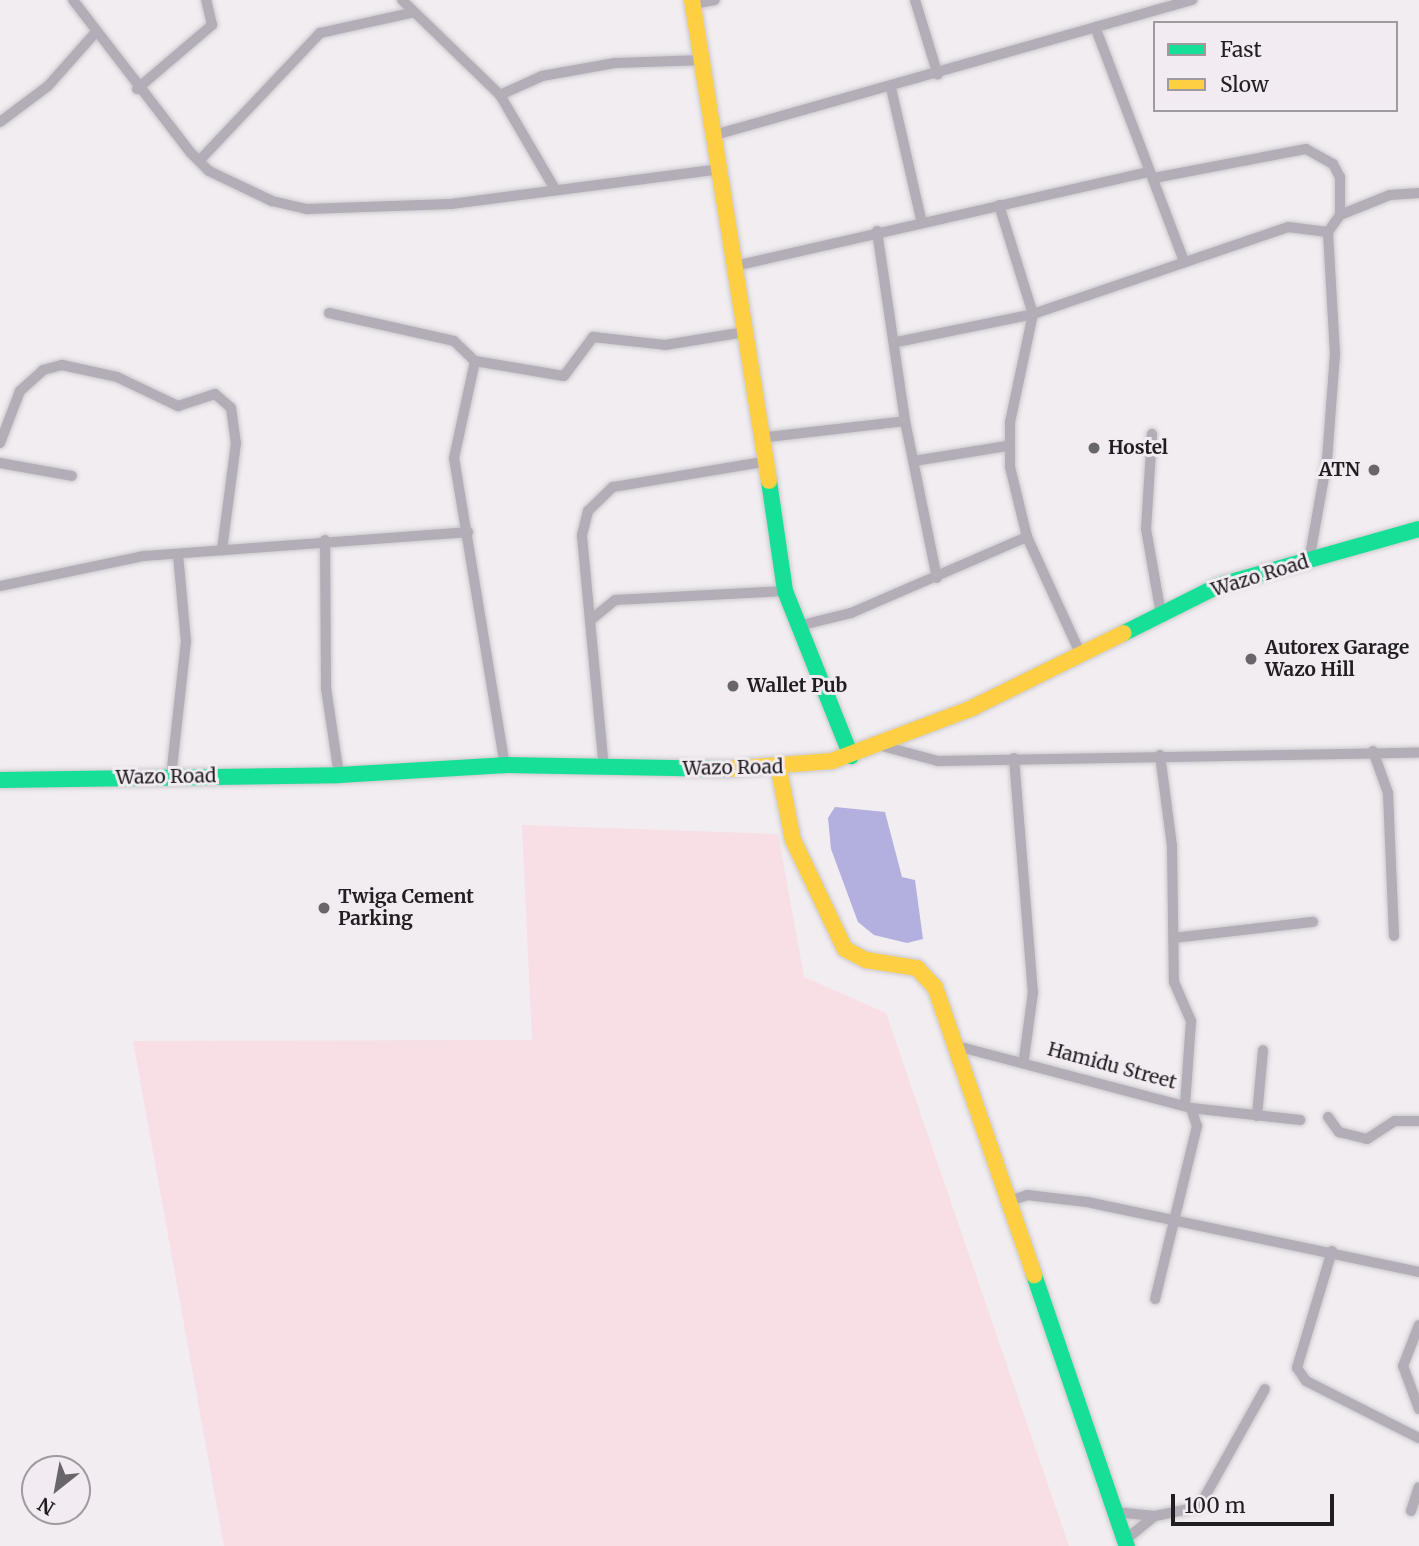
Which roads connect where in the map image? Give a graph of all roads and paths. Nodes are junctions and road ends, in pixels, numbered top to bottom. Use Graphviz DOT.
graph roads {
  1 [pos="73,0"];
  2 [pos="206,0"];
  3 [pos="715,0"];
  4 [pos="915,0"];
  5 [pos="1192,0"];
  6 [pos="405,1"];
  7 [pos="692,2"];
  8 [pos="411,13"];
  9 [pos="1097,32"];
  10 [pos="95,33"];
  11 [pos="704,60"];
  12 [pos="938,75"];
  13 [pos="891,88"];
  14 [pos="137,89"];
  15 [pos="500,95"];
  16 [pos="0,122"];
  17 [pos="718,134"];
  18 [pos="200,161"];
  19 [pos="722,169"];
  20 [pos="1151,175"];
  21 [pos="555,189"];
  22 [pos="1419,193"];
  23 [pos="999,205"];
  24 [pos="1340,215"];
  25 [pos="921,219"];
  26 [pos="877,231"];
  27 [pos="1328,232"];
  28 [pos="1184,261"];
  29 [pos="739,265"];
  30 [pos="329,313"];
  31 [pos="1033,314"];
  32 [pos="745,332"];
  33 [pos="897,342"];
  34 [pos="475,361"];
  35 [pos="905,421"];
  36 [pos="1152,434"];
  37 [pos="760,438"];
  38 [pos="0,443"];
  39 [pos="1007,446"];
  40 [pos="914,461"];
  41 [pos="762,462"];
  42 [pos="0,463"];
  43 [pos="72,476"];
  44 [pos="1419,529"];
  45 [pos="468,532"];
  46 [pos="1027,537"];
  47 [pos="325,540"];
  48 [pos="222,550"];
  49 [pos="178,554"];
  50 [pos="1308,561"];
  51 [pos="937,578"];
  52 [pos="0,586"];
  53 [pos="785,591"];
  54 [pos="1161,614"];
  55 [pos="593,618"];
  56 [pos="798,626"];
  57 [pos="1080,653"];
  58 [pos="882,746"];
  59 [pos="1373,751"];
  60 [pos="1419,753"];
  61 [pos="1160,755"];
  62 [pos="851,756"];
  63 [pos="1014,758"];
  64 [pos="505,765"];
  65 [pos="604,769"];
  66 [pos="779,770"];
  67 [pos="339,775"];
  68 [pos="171,777"];
  69 [pos="0,780"];
  70 [pos="1313,922"];
  71 [pos="1394,936"];
  72 [pos="1174,938"];
  73 [pos="953,1045"];
  74 [pos="1263,1050"];
  75 [pos="1024,1059"];
  76 [pos="1188,1107"];
  77 [pos="1257,1116"];
  78 [pos="1328,1117"];
  79 [pos="1300,1120"];
  80 [pos="1419,1121"];
  81 [pos="1006,1202"];
  82 [pos="1174,1218"];
  83 [pos="1332,1251"];
  84 [pos="1419,1272"];
  85 [pos="1155,1300"];
  86 [pos="1419,1325"];
  87 [pos="1265,1389"];
  88 [pos="1419,1409"];
  89 [pos="1419,1438"];
  90 [pos="1419,1487"];
  91 [pos="1410,1511"];
  92 [pos="1115,1512"];
  93 [pos="1155,1516"];
  94 [pos="1126,1543"];
  1 -- 10 [label="street"];
  2 -- 14 [label="street"];
  3 -- 7 [label="street"];
  4 -- 12 [label="street"];
  5 -- 9 [label="street"];
  6 -- 8 [label="street"];
  7 -- 11 [label="street"];
  8 -- 15 [label="street"];
  8 -- 18 [label="street"];
  9 -- 12 [label="street"];
  9 -- 20 [label="street"];
  10 -- 14 [label="street"];
  10 -- 16 [label="street"];
  11 -- 15 [label="street"];
  11 -- 17 [label="street"];
  12 -- 13 [label="street"];
  13 -- 17 [label="street"];
  13 -- 25 [label="street"];
  14 -- 18 [label="street"];
  15 -- 21 [label="street"];
  17 -- 19 [label="street"];
  18 -- 21 [label="street"];
  19 -- 21 [label="street"];
  19 -- 29 [label="street"];
  20 -- 23 [label="street"];
  20 -- 24 [label="street"];
  20 -- 28 [label="street"];
  22 -- 24 [label="street"];
  23 -- 25 [label="street"];
  23 -- 31 [label="street"];
  24 -- 27 [label="street"];
  25 -- 26 [label="street"];
  26 -- 29 [label="street"];
  26 -- 33 [label="street"];
  27 -- 28 [label="street"];
  27 -- 50 [label="street"];
  28 -- 31 [label="street"];
  29 -- 32 [label="street"];
  30 -- 34 [label="street"];
  31 -- 33 [label="street"];
  31 -- 39 [label="street"];
  32 -- 34 [label="street"];
  32 -- 37 [label="street"];
  33 -- 35 [label="street"];
  34 -- 45 [label="street"];
  35 -- 37 [label="street"];
  35 -- 40 [label="street"];
  36 -- 54 [label="street"];
  37 -- 41 [label="street"];
  38 -- 48 [label="street"];
  39 -- 40 [label="street"];
  39 -- 46 [label="street"];
  40 -- 51 [label="street"];
  41 -- 53 [label="street"];
  41 -- 55 [label="street"];
  42 -- 43 [label="street"];
  44 -- 50 [label="street, Wazo Road"];
  45 -- 47 [label="street"];
  45 -- 64 [label="street"];
  46 -- 51 [label="street"];
  46 -- 57 [label="street"];
  47 -- 48 [label="street"];
  47 -- 67 [label="street"];
  48 -- 49 [label="street"];
  49 -- 52 [label="street"];
  49 -- 68 [label="street"];
  50 -- 54 [label="street, Wazo Road"];
  51 -- 56 [label="street"];
  53 -- 55 [label="street"];
  53 -- 56 [label="street"];
  54 -- 57 [label="street, Wazo Road"];
  55 -- 65 [label="street"];
  56 -- 62 [label="street"];
  57 -- 58 [label="street, Wazo Road"];
  58 -- 62 [label="street, Wazo Road"];
  58 -- 63 [label="street"];
  59 -- 60 [label="street"];
  59 -- 61 [label="street"];
  59 -- 71 [label="street"];
  61 -- 63 [label="street"];
  61 -- 72 [label="street"];
  62 -- 66 [label="street, Wazo Road"];
  63 -- 75 [label="street"];
  64 -- 65 [label="street, Wazo Road"];
  64 -- 67 [label="street, Wazo Road"];
  65 -- 66 [label="street, Wazo Road"];
  66 -- 73 [label="street"];
  67 -- 68 [label="street, Wazo Road"];
  68 -- 69 [label="street, Wazo Road"];
  70 -- 72 [label="street"];
  72 -- 76 [label="street"];
  73 -- 75 [label="street, Hamidu Street"];
  73 -- 81 [label="street"];
  74 -- 77 [label="street"];
  75 -- 76 [label="street, Hamidu Street"];
  76 -- 77 [label="street"];
  76 -- 82 [label="street, Hamidu Street"];
  77 -- 79 [label="street"];
  78 -- 80 [label="street"];
  81 -- 82 [label="street"];
  81 -- 92 [label="street"];
  82 -- 83 [label="street"];
  82 -- 85 [label="street, Hamidu Street"];
  83 -- 84 [label="street"];
  83 -- 89 [label="street"];
  86 -- 88 [label="street"];
  87 -- 93 [label="street"];
  90 -- 91 [label="street"];
  92 -- 93 [label="street"];
  92 -- 94 [label="street"];
  93 -- 94 [label="street"];
}
